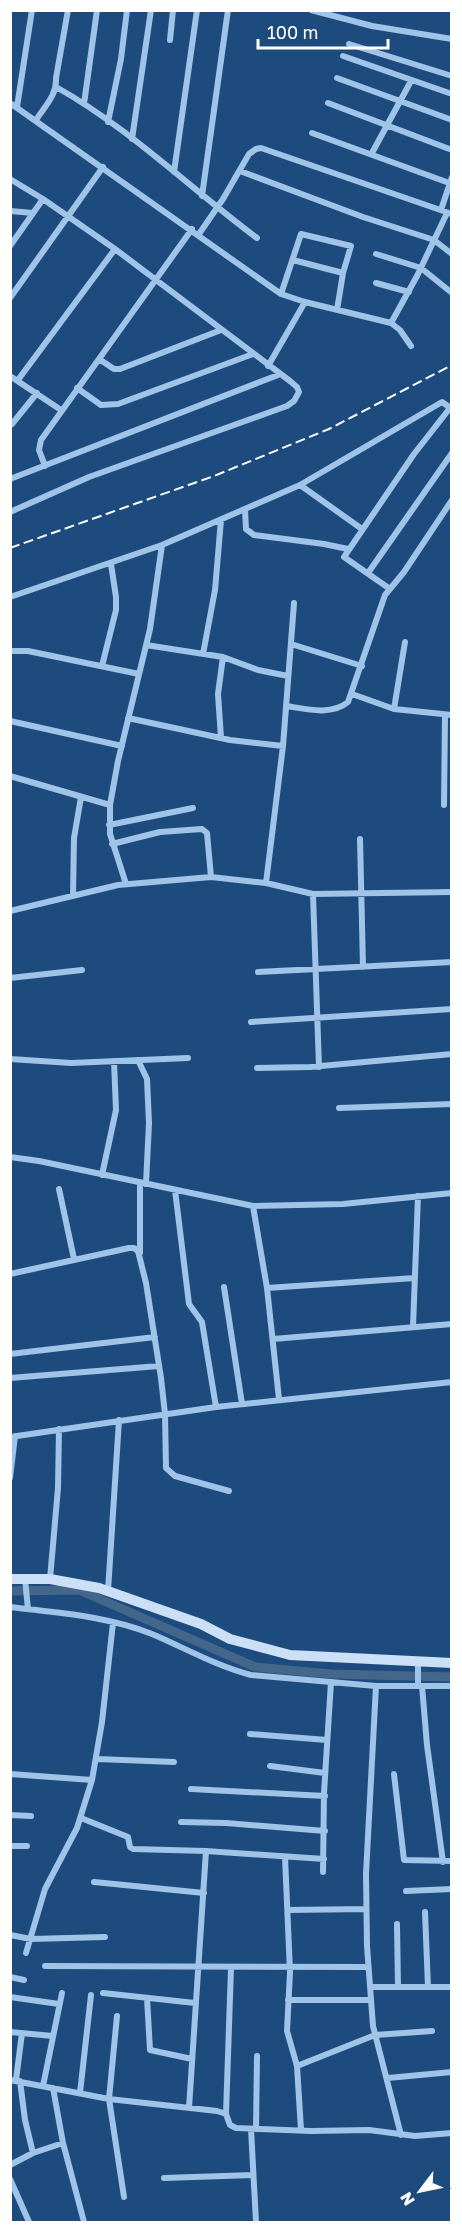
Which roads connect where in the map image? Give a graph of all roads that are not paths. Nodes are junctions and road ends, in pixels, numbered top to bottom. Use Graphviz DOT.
graph roads {
  1 [pos="32,10"];
  2 [pos="68,10"];
  3 [pos="96,10"];
  4 [pos="127,10"];
  5 [pos="151,10"];
  6 [pos="173,10"];
  7 [pos="197,10"];
  8 [pos="228,10"];
  9 [pos="312,11"];
  10 [pos="452,39"];
  11 [pos="170,40"];
  12 [pos="349,44"];
  13 [pos="343,56"];
  14 [pos="452,76"];
  15 [pos="337,78"];
  16 [pos="411,81"];
  17 [pos="56,87"];
  18 [pos="452,94"];
  19 [pos="400,101"];
  20 [pos="328,103"];
  21 [pos="84,104"];
  22 [pos="14,105"];
  23 [pos="36,120"];
  24 [pos="452,120"];
  25 [pos="108,122"];
  26 [pos="386,126"];
  27 [pos="312,133"];
  28 [pos="132,139"];
  29 [pos="452,150"];
  30 [pos="372,153"];
  31 [pos="103,167"];
  32 [pos="240,171"];
  33 [pos="174,172"];
  34 [pos="10,179"];
  35 [pos="451,182"];
  36 [pos="202,196"];
  37 [pos="43,199"];
  38 [pos="216,208"];
  39 [pos="10,211"];
  40 [pos="447,212"];
  41 [pos="33,213"];
  42 [pos="68,216"];
  43 [pos="192,229"];
  44 [pos="199,234"];
  45 [pos="257,238"];
  46 [pos="13,240"];
  47 [pos="434,240"];
  48 [pos="10,246"];
  49 [pos="115,249"];
  50 [pos="376,254"];
  51 [pos="452,254"];
  52 [pos="293,260"];
  53 [pos="421,268"];
  54 [pos="343,273"];
  55 [pos="156,280"];
  56 [pos="376,283"];
  57 [pos="409,292"];
  58 [pos="452,293"];
  59 [pos="281,294"];
  60 [pos="10,298"];
  61 [pos="305,302"];
  62 [pos="337,310"];
  63 [pos="391,323"];
  64 [pos="221,330"];
  65 [pos="411,346"];
  66 [pos="252,354"];
  67 [pos="99,359"];
  68 [pos="268,366"];
  69 [pos="278,375"];
  70 [pos="10,376"];
  71 [pos="18,380"];
  72 [pos="78,388"];
  73 [pos="37,393"];
  74 [pos="451,408"];
  75 [pos="62,410"];
  76 [pos="12,424"];
  77 [pos="452,453"];
  78 [pos="45,466"];
  79 [pos="10,479"];
  80 [pos="300,485"];
  81 [pos="452,500"];
  82 [pos="245,510"];
  83 [pos="10,512"];
  84 [pos="221,520"];
  85 [pos="362,529"];
  86 [pos="162,544"];
  87 [pos="348,549"];
  88 [pos="111,564"];
  89 [pos="368,573"];
  90 [pos="390,589"];
  91 [pos="10,597"];
  92 [pos="294,603"];
  93 [pos="405,642"];
  94 [pos="291,644"];
  95 [pos="146,645"];
  96 [pos="10,651"];
  97 [pos="203,654"];
  98 [pos="223,657"];
  99 [pos="102,666"];
  100 [pos="362,666"];
  101 [pos="139,674"];
  102 [pos="288,676"];
  103 [pos="352,694"];
  104 [pos="286,706"];
  105 [pos="393,709"];
  106 [pos="448,715"];
  107 [pos="128,718"];
  108 [pos="10,721"];
  109 [pos="220,738"];
  110 [pos="122,746"];
  111 [pos="283,746"];
  112 [pos="10,776"];
  113 [pos="81,797"];
  114 [pos="444,805"];
  115 [pos="110,806"];
  116 [pos="193,808"];
  117 [pos="110,825"];
  118 [pos="360,838"];
  119 [pos="112,844"];
  120 [pos="211,877"];
  121 [pos="266,883"];
  122 [pos="126,884"];
  123 [pos="452,892"];
  124 [pos="361,893"];
  125 [pos="313,894"];
  126 [pos="73,896"];
  127 [pos="10,911"];
  128 [pos="452,962"];
  129 [pos="363,967"];
  130 [pos="317,969"];
  131 [pos="82,970"];
  132 [pos="258,972"];
  133 [pos="10,978"];
  134 [pos="452,1009"];
  135 [pos="318,1018"];
  136 [pos="251,1022"];
  137 [pos="452,1054"];
  138 [pos="188,1058"];
  139 [pos="10,1059"];
  140 [pos="138,1060"];
  141 [pos="114,1061"];
  142 [pos="319,1066"];
  143 [pos="257,1068"];
  144 [pos="452,1104"];
  145 [pos="339,1108"];
  146 [pos="10,1157"];
  147 [pos="102,1175"];
  148 [pos="143,1184"];
  149 [pos="59,1190"];
  150 [pos="175,1190"];
  151 [pos="452,1193"];
  152 [pos="418,1196"];
  153 [pos="253,1206"];
  154 [pos="140,1254"];
  155 [pos="75,1259"];
  156 [pos="10,1274"];
  157 [pos="415,1278"];
  158 [pos="224,1287"];
  159 [pos="267,1288"];
  160 [pos="452,1324"];
  161 [pos="413,1328"];
  162 [pos="155,1337"];
  163 [pos="273,1339"];
  164 [pos="10,1354"];
  165 [pos="159,1366"];
  166 [pos="10,1378"];
  167 [pos="452,1382"];
  168 [pos="279,1399"];
  169 [pos="242,1404"];
  170 [pos="216,1407"];
  171 [pos="165,1414"];
  172 [pos="119,1420"];
  173 [pos="59,1429"];
  174 [pos="13,1436"];
  175 [pos="10,1478"];
  176 [pos="229,1491"];
  177 [pos="10,1579"];
  178 [pos="50,1579"];
  179 [pos="26,1584"];
  180 [pos="108,1591"];
  181 [pos="10,1607"];
  182 [pos="28,1609"];
  183 [pos="113,1623"];
  184 [pos="418,1662"];
  185 [pos="452,1663"];
  186 [pos="419,1681"];
  187 [pos="331,1682"];
  188 [pos="376,1686"];
  189 [pos="452,1686"];
  190 [pos="250,1734"];
  191 [pos="327,1740"];
  192 [pos="97,1759"];
  193 [pos="174,1762"];
  194 [pos="270,1766"];
  195 [pos="326,1773"];
  196 [pos="10,1774"];
  197 [pos="394,1774"];
  198 [pos="92,1780"];
  199 [pos="191,1789"];
  200 [pos="324,1796"];
  201 [pos="10,1815"];
  202 [pos="31,1815"];
  203 [pos="81,1818"];
  204 [pos="181,1822"];
  205 [pos="325,1831"];
  206 [pos="10,1846"];
  207 [pos="27,1846"];
  208 [pos="206,1851"];
  209 [pos="285,1857"];
  210 [pos="324,1859"];
  211 [pos="443,1862"];
  212 [pos="452,1862"];
  213 [pos="323,1872"];
  214 [pos="94,1882"];
  215 [pos="452,1889"];
  216 [pos="406,1891"];
  217 [pos="204,1893"];
  218 [pos="365,1909"];
  219 [pos="288,1910"];
  220 [pos="425,1912"];
  221 [pos="397,1924"];
  222 [pos="10,1935"];
  223 [pos="105,1937"];
  224 [pos="31,1939"];
  225 [pos="26,1953"];
  226 [pos="45,1966"];
  227 [pos="290,1967"];
  228 [pos="368,1967"];
  229 [pos="198,1968"];
  230 [pos="231,1968"];
  231 [pos="10,1977"];
  232 [pos="24,1980"];
  233 [pos="370,1987"];
  234 [pos="398,1987"];
  235 [pos="428,1987"];
  236 [pos="452,1987"];
  237 [pos="62,1993"];
  238 [pos="103,1994"];
  239 [pos="91,1995"];
  240 [pos="10,1997"];
  241 [pos="147,1998"];
  242 [pos="288,2000"];
  243 [pos="371,2000"];
  244 [pos="195,2003"];
  245 [pos="59,2004"];
  246 [pos="117,2016"];
  247 [pos="432,2031"];
  248 [pos="10,2032"];
  249 [pos="22,2033"];
  250 [pos="375,2035"];
  251 [pos="53,2036"];
  252 [pos="257,2056"];
  253 [pos="192,2059"];
  254 [pos="297,2066"];
  255 [pos="452,2072"];
  256 [pos="388,2078"];
  257 [pos="16,2080"];
  258 [pos="43,2086"];
  259 [pos="53,2088"];
  260 [pos="80,2093"];
  261 [pos="109,2099"];
  262 [pos="189,2108"];
  263 [pos="226,2114"];
  264 [pos="253,2129"];
  265 [pos="301,2130"];
  266 [pos="452,2133"];
  267 [pos="401,2135"];
  268 [pos="63,2143"];
  269 [pos="33,2153"];
  270 [pos="10,2165"];
  271 [pos="253,2175"];
  272 [pos="164,2178"];
  273 [pos="10,2179"];
  274 [pos="124,2197"];
  275 [pos="29,2223"];
  276 [pos="84,2223"];
  277 [pos="256,2223"];
  1 -- 22 [label="street"];
  2 -- 17 [label="street"];
  3 -- 21 [label="street"];
  4 -- 25 [label="street"];
  5 -- 28 [label="street"];
  6 -- 11 [label="street"];
  7 -- 33 [label="street"];
  8 -- 36 [label="street"];
  9 -- 10 [label="street"];
  12 -- 14 [label="street"];
  13 -- 16 [label="street"];
  15 -- 19 [label="street"];
  16 -- 18 [label="street"];
  16 -- 19 [label="street"];
  17 -- 21 [label="street"];
  17 -- 23 [label="street"];
  19 -- 24 [label="street"];
  19 -- 26 [label="street"];
  20 -- 26 [label="street"];
  21 -- 25 [label="street"];
  22 -- 23 [label="street"];
  23 -- 31 [label="street"];
  25 -- 28 [label="street"];
  26 -- 29 [label="street"];
  26 -- 30 [label="street"];
  27 -- 30 [label="street"];
  28 -- 33 [label="street"];
  30 -- 35 [label="street"];
  31 -- 42 [label="street"];
  31 -- 43 [label="street"];
  32 -- 38 [label="street"];
  32 -- 40 [label="street"];
  32 -- 47 [label="street"];
  33 -- 36 [label="street"];
  34 -- 37 [label="street"];
  35 -- 40 [label="street"];
  36 -- 38 [label="street"];
  37 -- 41 [label="street"];
  37 -- 42 [label="street"];
  38 -- 44 [label="street"];
  38 -- 45 [label="street"];
  39 -- 41 [label="street"];
  40 -- 47 [label="street"];
  41 -- 46 [label="street"];
  42 -- 49 [label="street"];
  42 -- 60 [label="street"];
  43 -- 44 [label="street"];
  43 -- 55 [label="street"];
  44 -- 59 [label="street"];
  46 -- 48 [label="street"];
  47 -- 51 [label="street"];
  47 -- 53 [label="street"];
  49 -- 55 [label="street"];
  49 -- 71 [label="street"];
  50 -- 53 [label="street"];
  52 -- 54 [label="street"];
  52 -- 54 [label="street"];
  52 -- 59 [label="street"];
  53 -- 57 [label="street"];
  53 -- 58 [label="street"];
  54 -- 62 [label="street"];
  55 -- 64 [label="street"];
  55 -- 67 [label="street"];
  56 -- 57 [label="street"];
  57 -- 63 [label="street"];
  59 -- 61 [label="street"];
  61 -- 62 [label="street"];
  61 -- 68 [label="street"];
  62 -- 63 [label="street"];
  63 -- 65 [label="street"];
  64 -- 66 [label="street"];
  64 -- 67 [label="street"];
  66 -- 68 [label="street"];
  66 -- 72 [label="street"];
  67 -- 72 [label="street"];
  68 -- 69 [label="street"];
  69 -- 78 [label="street"];
  69 -- 83 [label="street"];
  70 -- 71 [label="street"];
  71 -- 73 [label="street"];
  72 -- 75 [label="street"];
  73 -- 75 [label="street"];
  73 -- 76 [label="street"];
  74 -- 80 [label="street"];
  74 -- 85 [label="street"];
  75 -- 78 [label="street"];
  77 -- 89 [label="street"];
  78 -- 79 [label="street"];
  80 -- 82 [label="street"];
  80 -- 85 [label="street"];
  81 -- 90 [label="street"];
  82 -- 84 [label="street"];
  82 -- 87 [label="street"];
  84 -- 86 [label="street"];
  84 -- 97 [label="street"];
  85 -- 87 [label="street"];
  86 -- 88 [label="street"];
  86 -- 95 [label="street"];
  87 -- 89 [label="street"];
  88 -- 91 [label="street"];
  88 -- 99 [label="street"];
  89 -- 90 [label="street"];
  90 -- 100 [label="street"];
  92 -- 94 [label="street"];
  93 -- 105 [label="street"];
  94 -- 100 [label="street"];
  94 -- 102 [label="street"];
  95 -- 97 [label="street"];
  95 -- 101 [label="street"];
  96 -- 99 [label="street"];
  97 -- 98 [label="street"];
  98 -- 102 [label="street"];
  98 -- 109 [label="street"];
  99 -- 101 [label="street"];
  100 -- 103 [label="street"];
  101 -- 107 [label="street"];
  102 -- 104 [label="street"];
  103 -- 104 [label="street"];
  103 -- 105 [label="street"];
  104 -- 111 [label="street"];
  105 -- 106 [label="street"];
  106 -- 114 [label="street"];
  107 -- 109 [label="street"];
  107 -- 110 [label="street"];
  108 -- 110 [label="street"];
  109 -- 111 [label="street"];
  110 -- 115 [label="street"];
  111 -- 121 [label="street"];
  112 -- 113 [label="street"];
  113 -- 115 [label="street"];
  113 -- 126 [label="street"];
  115 -- 117 [label="street"];
  116 -- 117 [label="street"];
  117 -- 119 [label="street"];
  118 -- 124 [label="street"];
  119 -- 120 [label="street"];
  119 -- 122 [label="street"];
  120 -- 121 [label="street"];
  120 -- 122 [label="street"];
  121 -- 125 [label="street"];
  122 -- 126 [label="street"];
  123 -- 124 [label="street"];
  124 -- 125 [label="street"];
  124 -- 129 [label="street"];
  125 -- 130 [label="street"];
  126 -- 127 [label="street"];
  128 -- 129 [label="street"];
  129 -- 130 [label="street"];
  130 -- 132 [label="street"];
  130 -- 135 [label="street"];
  131 -- 133 [label="street"];
  134 -- 135 [label="street"];
  135 -- 136 [label="street"];
  135 -- 142 [label="street"];
  137 -- 142 [label="street"];
  138 -- 140 [label="street"];
  139 -- 141 [label="street"];
  140 -- 141 [label="street"];
  140 -- 148 [label="street"];
  141 -- 147 [label="street"];
  142 -- 143 [label="street"];
  144 -- 145 [label="street"];
  146 -- 147 [label="street"];
  147 -- 148 [label="street"];
  148 -- 150 [label="street"];
  148 -- 154 [label="street"];
  149 -- 155 [label="street"];
  150 -- 153 [label="street"];
  150 -- 170 [label="street"];
  151 -- 152 [label="street"];
  152 -- 153 [label="street"];
  152 -- 157 [label="street"];
  153 -- 159 [label="street"];
  154 -- 155 [label="street"];
  154 -- 162 [label="street"];
  155 -- 156 [label="street"];
  157 -- 159 [label="street"];
  157 -- 161 [label="street"];
  158 -- 169 [label="street"];
  159 -- 163 [label="street"];
  160 -- 161 [label="street"];
  161 -- 163 [label="street"];
  162 -- 164 [label="street"];
  162 -- 165 [label="street"];
  163 -- 168 [label="street"];
  165 -- 166 [label="street"];
  165 -- 171 [label="street"];
  167 -- 168 [label="street"];
  168 -- 169 [label="street"];
  169 -- 170 [label="street"];
  170 -- 171 [label="street"];
  171 -- 172 [label="street"];
  171 -- 176 [label="street"];
  172 -- 173 [label="street"];
  172 -- 180 [label="street"];
  173 -- 174 [label="street"];
  173 -- 178 [label="street"];
  174 -- 175 [label="street"];
  177 -- 179 [label="street"];
  178 -- 179 [label="street"];
  178 -- 180 [label="street"];
  179 -- 182 [label="street"];
  180 -- 184 [label="street"];
  181 -- 182 [label="street"];
  182 -- 183 [label="street"];
  183 -- 187 [label="street"];
  183 -- 192 [label="street"];
  184 -- 185 [label="street"];
  184 -- 186 [label="street"];
  186 -- 188 [label="street"];
  186 -- 189 [label="street"];
  186 -- 211 [label="street"];
  187 -- 188 [label="street"];
  187 -- 191 [label="street"];
  188 -- 218 [label="street"];
  190 -- 191 [label="street"];
  191 -- 195 [label="street"];
  192 -- 193 [label="street"];
  192 -- 198 [label="street"];
  194 -- 195 [label="street"];
  195 -- 200 [label="street"];
  196 -- 198 [label="street"];
  197 -- 211 [label="street"];
  198 -- 203 [label="street"];
  199 -- 200 [label="street"];
  200 -- 205 [label="street"];
  201 -- 202 [label="street"];
  203 -- 208 [label="street"];
  203 -- 224 [label="street"];
  204 -- 205 [label="street"];
  205 -- 210 [label="street"];
  206 -- 207 [label="street"];
  208 -- 209 [label="street"];
  208 -- 217 [label="street"];
  209 -- 210 [label="street"];
  209 -- 219 [label="street"];
  210 -- 213 [label="street"];
  211 -- 212 [label="street"];
  214 -- 217 [label="street"];
  215 -- 216 [label="street"];
  217 -- 229 [label="street"];
  218 -- 219 [label="street"];
  218 -- 228 [label="street"];
  219 -- 227 [label="street"];
  220 -- 235 [label="street"];
  221 -- 234 [label="street"];
  222 -- 224 [label="street"];
  223 -- 224 [label="street"];
  224 -- 225 [label="street"];
  226 -- 229 [label="street"];
  227 -- 228 [label="street"];
  227 -- 230 [label="street"];
  227 -- 242 [label="street"];
  228 -- 233 [label="street"];
  229 -- 230 [label="street"];
  229 -- 244 [label="street"];
  230 -- 263 [label="street"];
  231 -- 232 [label="street"];
  233 -- 234 [label="street"];
  233 -- 243 [label="street"];
  234 -- 235 [label="street"];
  235 -- 236 [label="street"];
  237 -- 245 [label="street"];
  238 -- 241 [label="street"];
  239 -- 260 [label="street"];
  240 -- 245 [label="street"];
  241 -- 244 [label="street"];
  241 -- 253 [label="street"];
  242 -- 243 [label="street"];
  242 -- 254 [label="street"];
  243 -- 250 [label="street"];
  244 -- 253 [label="street"];
  245 -- 251 [label="street"];
  246 -- 261 [label="street"];
  247 -- 250 [label="street"];
  248 -- 249 [label="street"];
  249 -- 251 [label="street"];
  249 -- 257 [label="street"];
  250 -- 254 [label="street"];
  250 -- 256 [label="street"];
  251 -- 258 [label="street"];
  252 -- 264 [label="street"];
  253 -- 262 [label="street"];
  254 -- 265 [label="street"];
  255 -- 256 [label="street"];
  256 -- 267 [label="street"];
  257 -- 258 [label="street"];
  257 -- 269 [label="street"];
  258 -- 259 [label="street"];
  259 -- 260 [label="street"];
  259 -- 268 [label="street"];
  260 -- 261 [label="street"];
  261 -- 262 [label="street"];
  261 -- 274 [label="street"];
  262 -- 263 [label="street"];
  263 -- 264 [label="street"];
  264 -- 265 [label="street"];
  264 -- 271 [label="street"];
  265 -- 267 [label="street"];
  266 -- 267 [label="street"];
  268 -- 269 [label="street"];
  268 -- 276 [label="street"];
  269 -- 270 [label="street"];
  271 -- 272 [label="street"];
  271 -- 277 [label="street"];
  273 -- 275 [label="street"];
}
